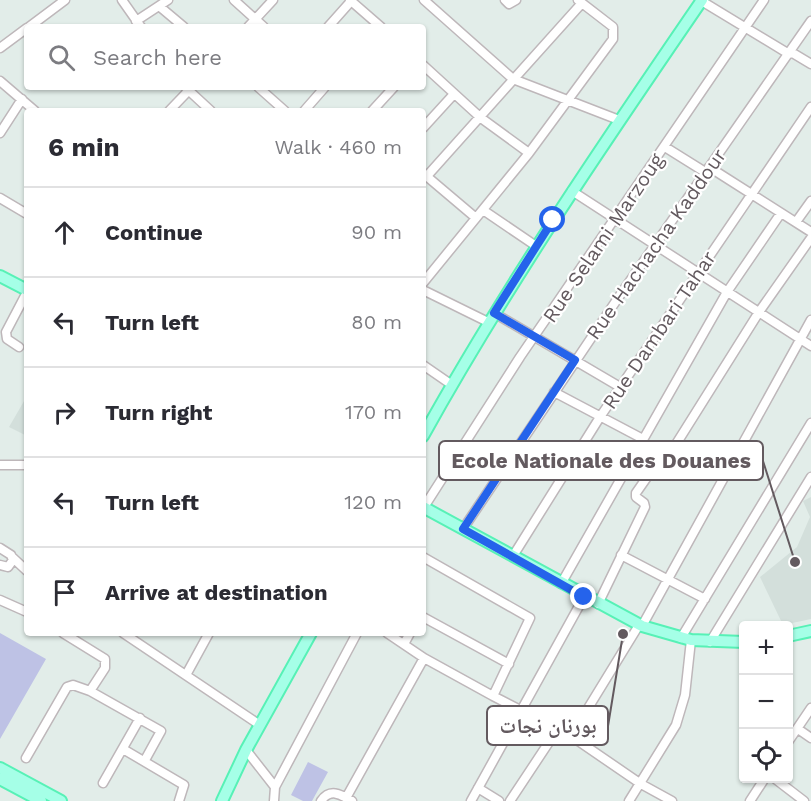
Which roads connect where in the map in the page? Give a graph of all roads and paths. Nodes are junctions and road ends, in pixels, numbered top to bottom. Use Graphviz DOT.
graph roads {
  1 [pos="65,0"];
  2 [pos="122,0"];
  3 [pos="168,0"];
  4 [pos="234,0"];
  5 [pos="273,0"];
  6 [pos="351,0"];
  7 [pos="424,0"];
  8 [pos="505,0"];
  9 [pos="516,0"];
  10 [pos="701,0"];
  11 [pos="764,0"];
  12 [pos="580,2"];
  13 [pos="159,6"];
  14 [pos="255,19"];
  15 [pos="811,21"];
  16 [pos="33,24"];
  17 [pos="139,24"];
  18 [pos="180,24"];
  19 [pos="251,24"];
  20 [pos="261,24"];
  21 [pos="331,24"];
  22 [pos="378,24"];
  23 [pos="745,28"];
  24 [pos="24,31"];
  25 [pos="0,48"];
  26 [pos="790,53"];
  27 [pos="811,64"];
  28 [pos="426,68"];
  29 [pos="513,79"];
  30 [pos="0,81"];
  31 [pos="187,90"];
  32 [pos="189,90"];
  33 [pos="261,90"];
  34 [pos="322,90"];
  35 [pos="391,90"];
  36 [pos="454,94"];
  37 [pos="22,99"];
  38 [pos="567,100"];
  39 [pos="811,107"];
  40 [pos="32,108"];
  41 [pos="172,108"];
  42 [pos="208,108"];
  43 [pos="282,108"];
  44 [pos="307,108"];
  45 [pos="375,108"];
  46 [pos="481,118"];
  47 [pos="619,120"];
  48 [pos="426,125"];
  49 [pos="0,133"];
  50 [pos="665,147"];
  51 [pos="529,153"];
  52 [pos="707,169"];
  53 [pos="426,173"];
  54 [pos="426,175"];
  55 [pos="572,191"];
  56 [pos="751,194"];
  57 [pos="0,198"];
  58 [pos="811,201"];
  59 [pos="483,210"];
  60 [pos="24,211"];
  61 [pos="781,213"];
  62 [pos="476,218"];
  63 [pos="617,219"];
  64 [pos="796,222"];
  65 [pos="811,232"];
  66 [pos="811,238"];
  67 [pos="657,244"];
  68 [pos="536,246"];
  69 [pos="698,272"];
  70 [pos="0,276"];
  71 [pos="426,279"];
  72 [pos="24,289"];
  73 [pos="426,291"];
  74 [pos="727,292"];
  75 [pos="24,297"];
  76 [pos="759,312"];
  77 [pos="491,317"];
  78 [pos="811,320"];
  79 [pos="535,337"];
  80 [pos="799,339"];
  81 [pos="811,346"];
  82 [pos="20,347"];
  83 [pos="575,360"];
  84 [pos="426,367"];
  85 [pos="452,385"];
  86 [pos="620,387"];
  87 [pos="554,392"];
  88 [pos="600,417"];
  89 [pos="811,423"];
  90 [pos="426,431"];
  91 [pos="643,439"];
  92 [pos="0,465"];
  93 [pos="24,465"];
  94 [pos="811,477"];
  95 [pos="426,504"];
  96 [pos="426,508"];
  97 [pos="463,529"];
  98 [pos="5,553"];
  99 [pos="621,555"];
  100 [pos="513,556"];
  101 [pos="426,558"];
  102 [pos="3,566"];
  103 [pos="24,569"];
  104 [pos="24,570"];
  105 [pos="667,580"];
  106 [pos="561,584"];
  107 [pos="584,597"];
  108 [pos="705,599"];
  109 [pos="0,600"];
  110 [pos="598,604"];
  111 [pos="24,611"];
  112 [pos="426,619"];
  113 [pos="641,625"];
  114 [pos="811,631"];
  115 [pos="793,635"];
  116 [pos="68,636"];
  117 [pos="128,636"];
  118 [pos="207,636"];
  119 [pos="309,636"];
  120 [pos="355,636"];
  121 [pos="392,636"];
  122 [pos="408,636"];
  123 [pos="686,639"];
  124 [pos="710,642"];
  125 [pos="739,642"];
  126 [pos="404,644"];
  127 [pos="424,658"];
  128 [pos="509,664"];
  129 [pos="186,675"];
  130 [pos="90,691"];
  131 [pos="493,696"];
  132 [pos="811,708"];
  133 [pos="521,712"];
  134 [pos="140,718"];
  135 [pos="260,725"];
  136 [pos="798,729"];
  137 [pos="557,730"];
  138 [pos="571,736"];
  139 [pos="793,736"];
  140 [pos="811,738"];
  141 [pos="123,749"];
  142 [pos="246,750"];
  143 [pos="26,758"];
  144 [pos="145,760"];
  145 [pos="0,768"];
  146 [pos="0,779"];
  147 [pos="103,783"];
  148 [pos="762,783"];
  149 [pos="781,783"];
  150 [pos="641,784"];
  151 [pos="275,787"];
  152 [pos="478,788"];
  153 [pos="45,799"];
  154 [pos="349,800"];
  155 [pos="61,801"];
  156 [pos="180,801"];
  157 [pos="222,801"];
  158 [pos="274,801"];
  159 [pos="321,801"];
  160 [pos="471,801"];
  161 [pos="499,801"];
  162 [pos="510,801"];
  163 [pos="629,801"];
  164 [pos="672,801"];
  165 [pos="750,801"];
  166 [pos="804,801"];
  1 -- 16 [label="street"];
  2 -- 17 [label="street"];
  3 -- 13 [label="street"];
  4 -- 14 [label="street"];
  5 -- 14 [label="street"];
  6 -- 21 [label="street"];
  6 -- 22 [label="street"];
  7 -- 29 [label="street"];
  8 -- 9 [label="street"];
  10 -- 23 [label="street"];
  10 -- 47 [label="main road"];
  11 -- 23 [label="street, Rue Selami Marzoug"];
  12 -- 29 [label="street"];
  12 -- 38 [label="street"];
  13 -- 17 [label="street"];
  13 -- 18 [label="street"];
  14 -- 19 [label="street"];
  14 -- 20 [label="street"];
  15 -- 26 [label="street, Rue Hachacha Kaddour"];
  23 -- 26 [label="street"];
  23 -- 50 [label="street, Rue Selami Marzoug"];
  24 -- 25 [label="street"];
  26 -- 27 [label="street"];
  26 -- 52 [label="street, Rue Hachacha Kaddour"];
  28 -- 36 [label="street"];
  29 -- 38 [label="street"];
  29 -- 46 [label="street"];
  30 -- 37 [label="street"];
  31 -- 41 [label="street"];
  32 -- 42 [label="street"];
  33 -- 43 [label="street"];
  34 -- 44 [label="street"];
  35 -- 45 [label="street"];
  36 -- 46 [label="street"];
  36 -- 48 [label="street"];
  37 -- 40 [label="street"];
  37 -- 49 [label="street"];
  38 -- 47 [label="street"];
  38 -- 51 [label="street"];
  39 -- 56 [label="street, Rue Dambari Tahar"];
  46 -- 51 [label="street"];
  46 -- 53 [label="street"];
  47 -- 55 [label="main road"];
  50 -- 52 [label="street"];
  50 -- 63 [label="street, Rue Selami Marzoug"];
  51 -- 59 [label="street"];
  52 -- 56 [label="street"];
  52 -- 67 [label="street, Rue Hachacha Kaddour"];
  54 -- 62 [label="street"];
  55 -- 63 [label="street"];
  55 -- 68 [label="main road"];
  56 -- 61 [label="street"];
  56 -- 69 [label="street, Rue Dambari Tahar"];
  57 -- 60 [label="street"];
  58 -- 64 [label="street"];
  59 -- 62 [label="street"];
  59 -- 68 [label="street"];
  61 -- 64 [label="street"];
  61 -- 74 [label="street"];
  62 -- 71 [label="street"];
  63 -- 67 [label="street"];
  63 -- 79 [label="street, Rue Selami Marzoug"];
  64 -- 65 [label="street"];
  66 -- 76 [label="street"];
  67 -- 69 [label="street"];
  67 -- 83 [label="street, Rue Hachacha Kaddour"];
  68 -- 77 [label="main road"];
  69 -- 74 [label="street"];
  69 -- 86 [label="street, Rue Dambari Tahar"];
  70 -- 72 [label="main road"];
  73 -- 77 [label="street"];
  74 -- 76 [label="street"];
  74 -- 91 [label="street"];
  75 -- 82 [label="street"];
  76 -- 80 [label="street"];
  76 -- 99 [label="street"];
  77 -- 79 [label="street"];
  77 -- 85 [label="main road"];
  78 -- 80 [label="street"];
  79 -- 83 [label="street"];
  79 -- 95 [label="street, Rue Selami Marzoug"];
  80 -- 81 [label="street"];
  80 -- 105 [label="street"];
  83 -- 86 [label="street"];
  83 -- 87 [label="street, Rue Hachacha Kaddour"];
  84 -- 85 [label="street"];
  85 -- 90 [label="main road"];
  86 -- 88 [label="street, Rue Dambari Tahar"];
  87 -- 88 [label="street"];
  87 -- 97 [label="street, Rue Hachacha Kaddour"];
  88 -- 91 [label="street"];
  88 -- 100 [label="street, Rue Dambari Tahar"];
  89 -- 108 [label="street"];
  91 -- 106 [label="street"];
  92 -- 93 [label="street"];
  94 -- 124 [label="street"];
  96 -- 97 [label="main road"];
  97 -- 100 [label="main road"];
  98 -- 102 [label="street"];
  98 -- 103 [label="street"];
  99 -- 105 [label="street"];
  99 -- 110 [label="street"];
  100 -- 106 [label="main road"];
  101 -- 128 [label="street"];
  102 -- 104 [label="street"];
  105 -- 108 [label="street"];
  105 -- 113 [label="street"];
  106 -- 107 [label="main road"];
  107 -- 110 [label="main road"];
  107 -- 133 [label="street"];
  108 -- 123 [label="street"];
  109 -- 111 [label="street"];
  110 -- 113 [label="main road"];
  112 -- 128 [label="street"];
  113 -- 123 [label="main road"];
  113 -- 138 [label="street"];
  114 -- 115 [label="main road"];
  116 -- 130 [label="street"];
  117 -- 129 [label="street"];
  118 -- 129 [label="street"];
  119 -- 135 [label="main road"];
  120 -- 151 [label="street"];
  121 -- 126 [label="street"];
  122 -- 126 [label="street"];
  123 -- 124 [label="main road"];
  123 -- 150 [label="street"];
  124 -- 125 [label="main road"];
  126 -- 127 [label="street"];
  127 -- 131 [label="street"];
  127 -- 154 [label="street"];
  128 -- 131 [label="street"];
  129 -- 135 [label="street"];
  130 -- 134 [label="street"];
  130 -- 143 [label="street"];
  131 -- 133 [label="street"];
  132 -- 136 [label="street"];
  133 -- 137 [label="street"];
  133 -- 152 [label="street"];
  134 -- 141 [label="street"];
  134 -- 144 [label="street"];
  135 -- 142 [label="main road"];
  136 -- 139 [label="street"];
  136 -- 140 [label="street"];
  137 -- 138 [label="street"];
  137 -- 162 [label="street"];
  138 -- 150 [label="street"];
  141 -- 144 [label="street"];
  141 -- 147 [label="street"];
  142 -- 151 [label="street"];
  142 -- 157 [label="main road"];
  144 -- 156 [label="street"];
  145 -- 153 [label="main road"];
  146 -- 153 [label="main road"];
  148 -- 165 [label="street"];
  149 -- 166 [label="street"];
  150 -- 163 [label="street"];
  150 -- 164 [label="street"];
  151 -- 158 [label="street"];
  152 -- 160 [label="street"];
  152 -- 161 [label="street"];
  153 -- 155 [label="main road"];
  154 -- 159 [label="street"];
}
